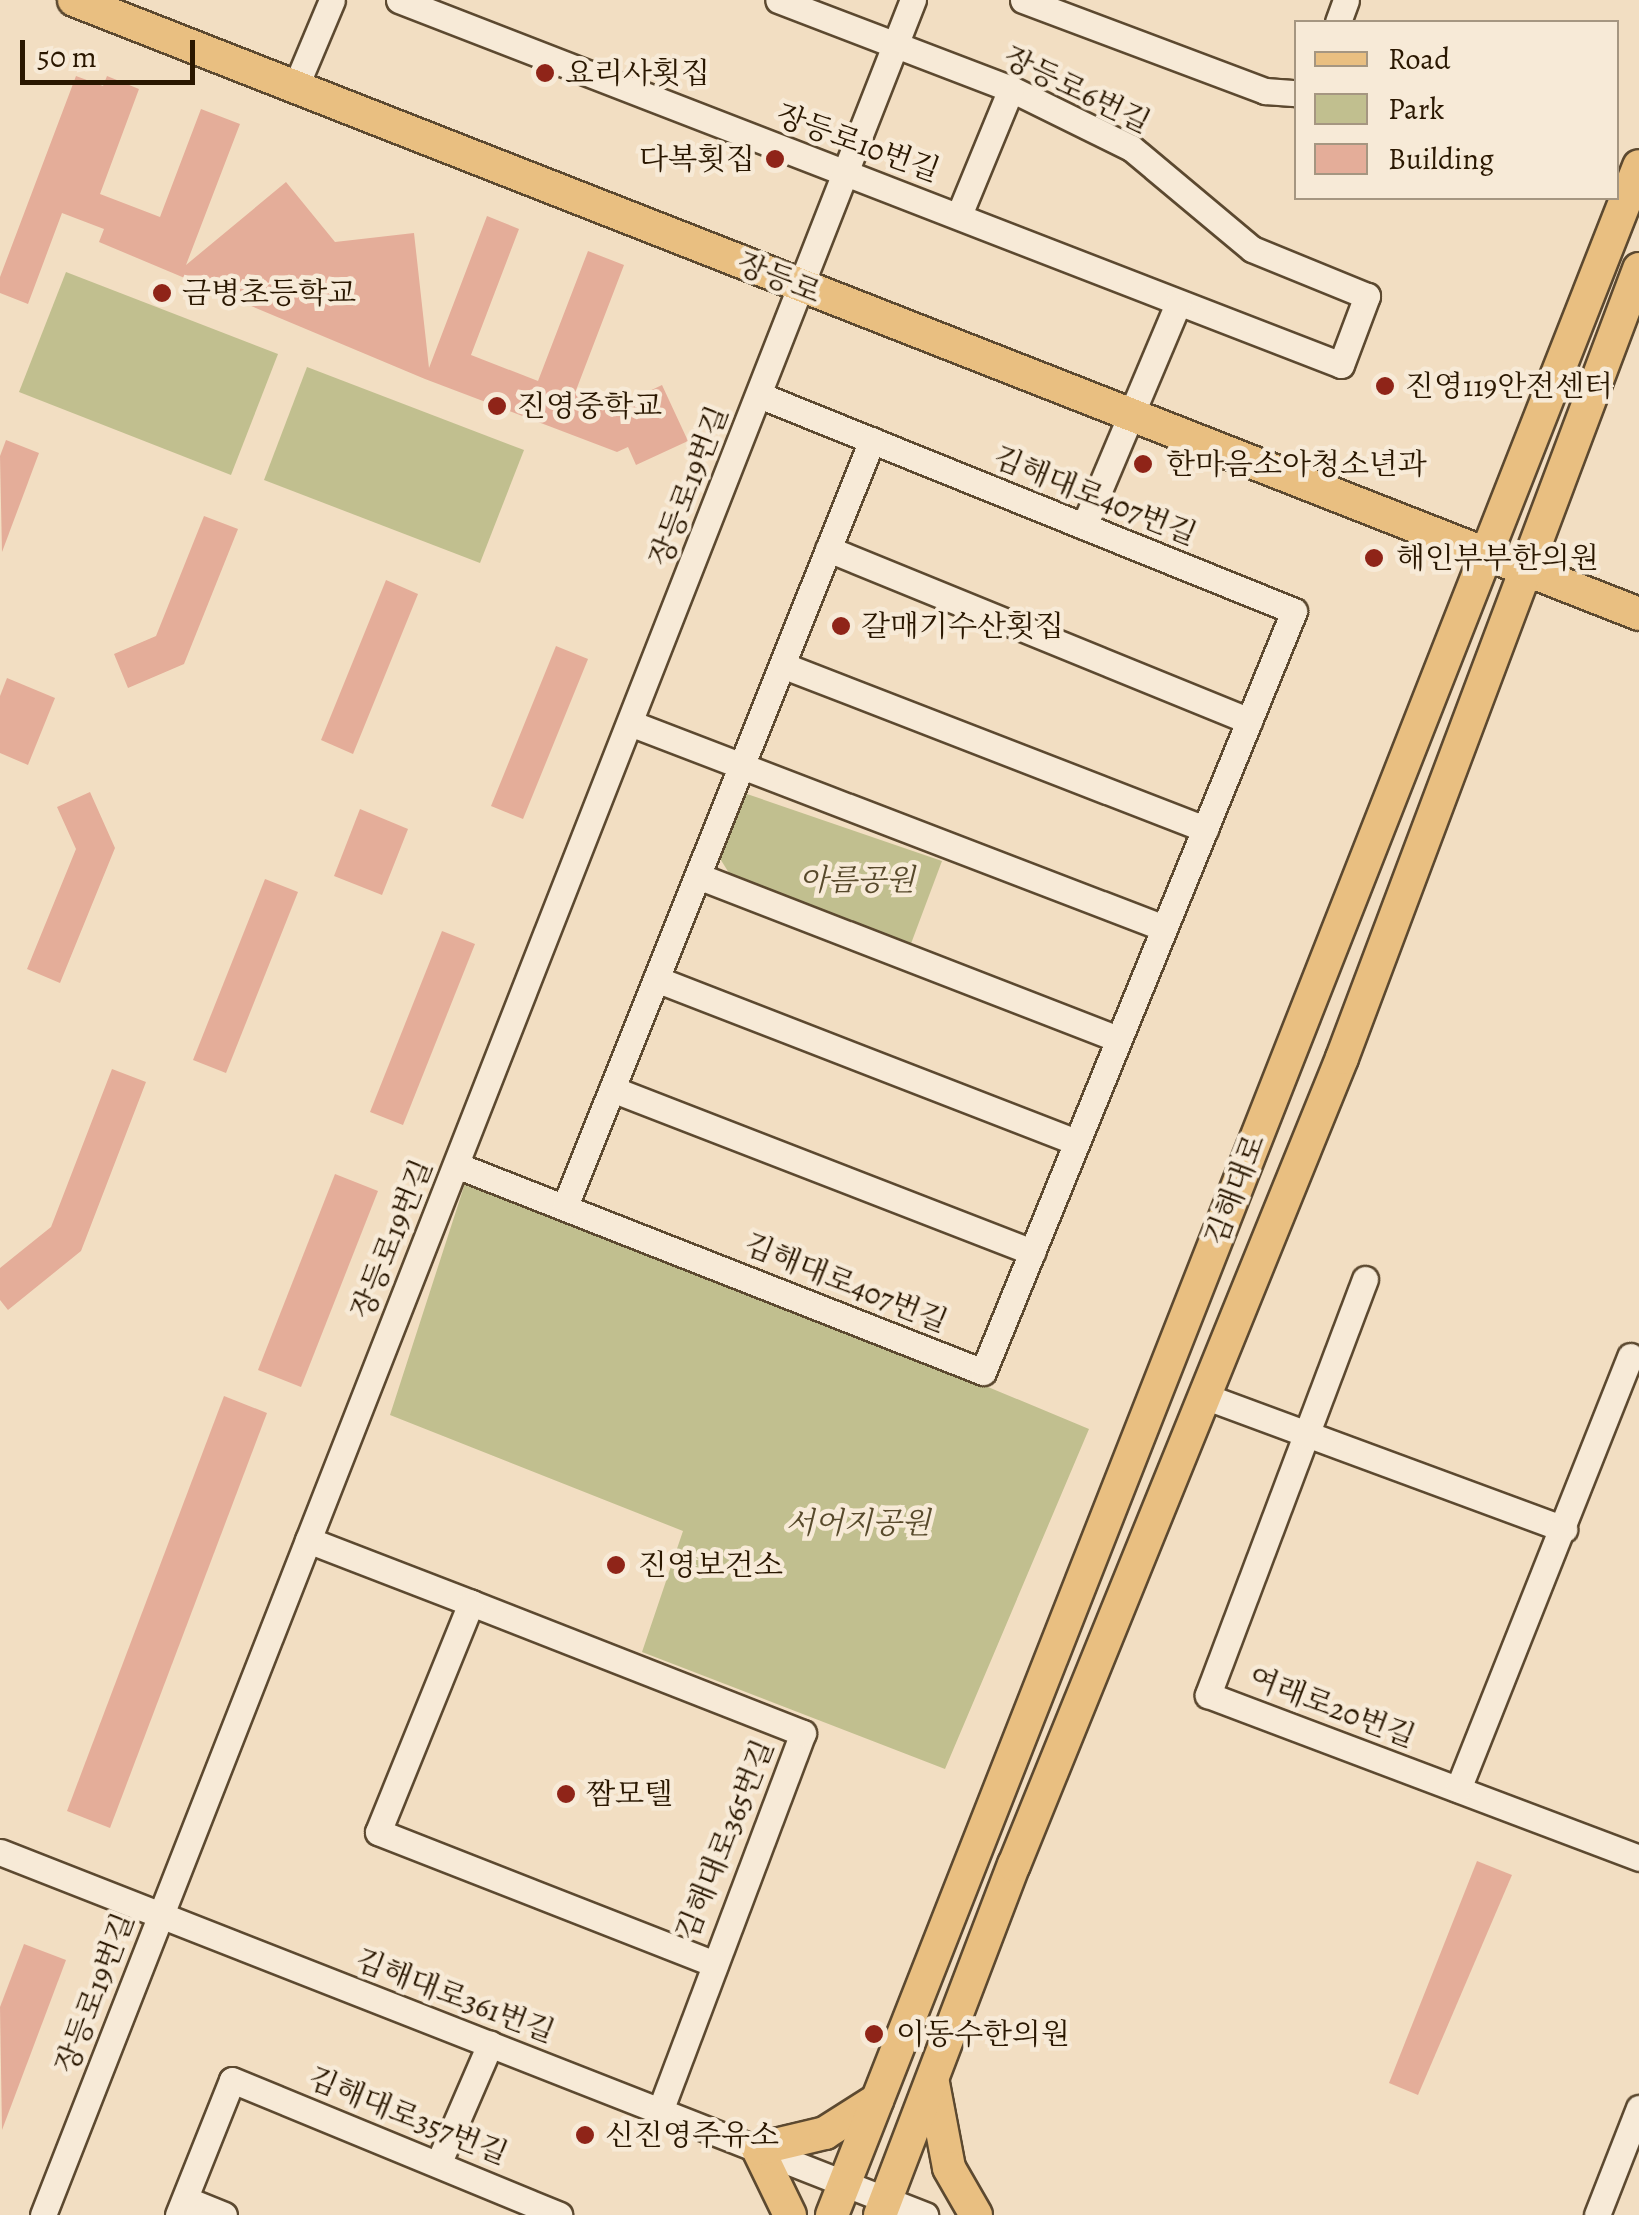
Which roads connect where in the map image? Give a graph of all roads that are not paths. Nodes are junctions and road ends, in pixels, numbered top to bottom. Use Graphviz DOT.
graph roads {
  1 [pos="74,0"];
  2 [pos="332,0"];
  3 [pos="399,0"];
  4 [pos="778,0"];
  5 [pos="912,0"];
  6 [pos="1023,0"];
  7 [pos="1086,11"];
  8 [pos="894,45"];
  9 [pos="295,88"];
  10 [pos="1010,89"];
  11 [pos="1294,94"];
  12 [pos="1639,166"];
  13 [pos="845,174"];
  14 [pos="959,215"];
  15 [pos="1639,268"];
  16 [pos="802,287"];
  17 [pos="1178,303"];
  18 [pos="1632,316"];
  19 [pos="1341,365"];
  20 [pos="759,395"];
  21 [pos="1128,417"];
  22 [pos="872,440"];
  23 [pos="1084,526"];
  24 [pos="828,549"];
  25 [pos="1485,554"];
  26 [pos="1525,571"];
  27 [pos="1639,614"];
  28 [pos="782,664"];
  29 [pos="1250,720"];
  30 [pos="630,723"];
  31 [pos="742,765"];
  32 [pos="1205,830"];
  33 [pos="698,876"];
  34 [pos="1164,928"];
  35 [pos="656,979"];
  36 [pos="1119,1039"];
  37 [pos="612,1089"];
  38 [pos="1077,1142"];
  39 [pos="456,1165"];
  40 [pos="565,1206"];
  41 [pos="1032,1252"];
  42 [pos="1365,1279"];
  43 [pos="1630,1356"];
  44 [pos="1208,1397"];
  45 [pos="1306,1433"];
  46 [pos="1564,1528"];
  47 [pos="308,1540"];
  48 [pos="471,1603"];
  49 [pos="1458,1789"];
  50 [pos="0,1852"];
  51 [pos="1639,1858"];
  52 [pos="161,1915"];
  53 [pos="715,1964"];
  54 [pos="490,2044"];
  55 [pos="932,2080"];
  56 [pos="877,2100"];
  57 [pos="1639,2108"];
  58 [pos="660,2111"];
  59 [pos="758,2149"];
  60 [pos="440,2162"];
  61 [pos="844,2183"];
  62 [pos="182,2207"];
  63 [pos="884,2207"];
  64 [pos="43,2215"];
  65 [pos="224,2215"];
  66 [pos="559,2215"];
  67 [pos="790,2215"];
  68 [pos="832,2215"];
  69 [pos="926,2215"];
  70 [pos="976,2215"];
  71 [pos="1597,2215"];
  1 -- 9 [label="main road, 장등로"];
  2 -- 9 [label="street"];
  3 -- 13 [label="street, 장등로10번길"];
  4 -- 8 [label="street, 장등로6번길"];
  5 -- 8 [label="street, 장등로19번길"];
  6 -- 7 [label="street"];
  7 -- 11 [label="street"];
  8 -- 10 [label="street, 장등로6번길"];
  8 -- 13 [label="street, 장등로19번길"];
  9 -- 16 [label="main road, 장등로"];
  10 -- 14 [label="street"];
  10 -- 19 [label="street, 장등로6번길"];
  12 -- 25 [label="main road, 김해대로"];
  13 -- 14 [label="street, 장등로10번길"];
  13 -- 16 [label="street, 장등로19번길"];
  14 -- 17 [label="street, 장등로10번길"];
  15 -- 18 [label="main road, 김해대로"];
  16 -- 20 [label="street, 장등로19번길"];
  16 -- 21 [label="main road, 장등로"];
  17 -- 19 [label="street, 장등로10번길"];
  17 -- 21 [label="street"];
  18 -- 26 [label="main road, 김해대로"];
  20 -- 22 [label="street, 김해대로407번길"];
  20 -- 30 [label="street, 장등로19번길"];
  21 -- 23 [label="street"];
  21 -- 25 [label="main road, 장등로"];
  22 -- 23 [label="street, 김해대로407번길"];
  22 -- 24 [label="street"];
  23 -- 29 [label="street, 김해대로407번길"];
  24 -- 28 [label="street"];
  24 -- 29 [label="street"];
  25 -- 26 [label="main road, 장등로"];
  25 -- 56 [label="main road, 김해대로"];
  26 -- 27 [label="main road, 장등로"];
  26 -- 44 [label="main road, 김해대로"];
  28 -- 31 [label="street"];
  28 -- 32 [label="street"];
  29 -- 32 [label="street, 김해대로407번길"];
  30 -- 31 [label="street"];
  30 -- 39 [label="street, 장등로19번길"];
  31 -- 33 [label="street"];
  31 -- 34 [label="street"];
  32 -- 34 [label="street, 김해대로407번길"];
  33 -- 35 [label="street"];
  33 -- 36 [label="street"];
  34 -- 36 [label="street, 김해대로407번길"];
  35 -- 37 [label="street"];
  35 -- 38 [label="street"];
  36 -- 38 [label="street, 김해대로407번길"];
  37 -- 40 [label="street"];
  37 -- 41 [label="street"];
  38 -- 41 [label="street, 김해대로407번길"];
  39 -- 40 [label="street, 김해대로407번길"];
  39 -- 47 [label="street, 장등로19번길"];
  40 -- 41 [label="street, 김해대로407번길"];
  42 -- 45 [label="street"];
  43 -- 46 [label="street"];
  44 -- 45 [label="street"];
  44 -- 55 [label="main road, 김해대로"];
  45 -- 46 [label="street"];
  45 -- 49 [label="street, 여래로20번길"];
  46 -- 49 [label="street"];
  47 -- 48 [label="street, 김해대로365번길"];
  47 -- 52 [label="street, 장등로19번길"];
  48 -- 53 [label="street, 김해대로365번길"];
  48 -- 53 [label="street, 김해대로365번길"];
  49 -- 51 [label="street, 여래로20번길"];
  50 -- 52 [label="street, 김해대로361번길"];
  52 -- 54 [label="street, 김해대로361번길"];
  52 -- 64 [label="street, 장등로19번길"];
  53 -- 58 [label="street"];
  54 -- 58 [label="street, 김해대로361번길"];
  54 -- 60 [label="street"];
  55 -- 63 [label="main road, 김해대로"];
  55 -- 70 [label="main road"];
  56 -- 59 [label="main road"];
  56 -- 61 [label="main road, 김해대로"];
  57 -- 71 [label="street"];
  58 -- 59 [label="street, 김해대로361번길"];
  59 -- 61 [label="street, 김해대로361번길"];
  59 -- 67 [label="main road"];
  60 -- 62 [label="street, 김해대로357번길"];
  60 -- 66 [label="street, 김해대로357번길"];
  61 -- 63 [label="street, 김해대로361번길"];
  61 -- 68 [label="main road, 김해대로"];
  62 -- 65 [label="street"];
  63 -- 69 [label="street"];
}
